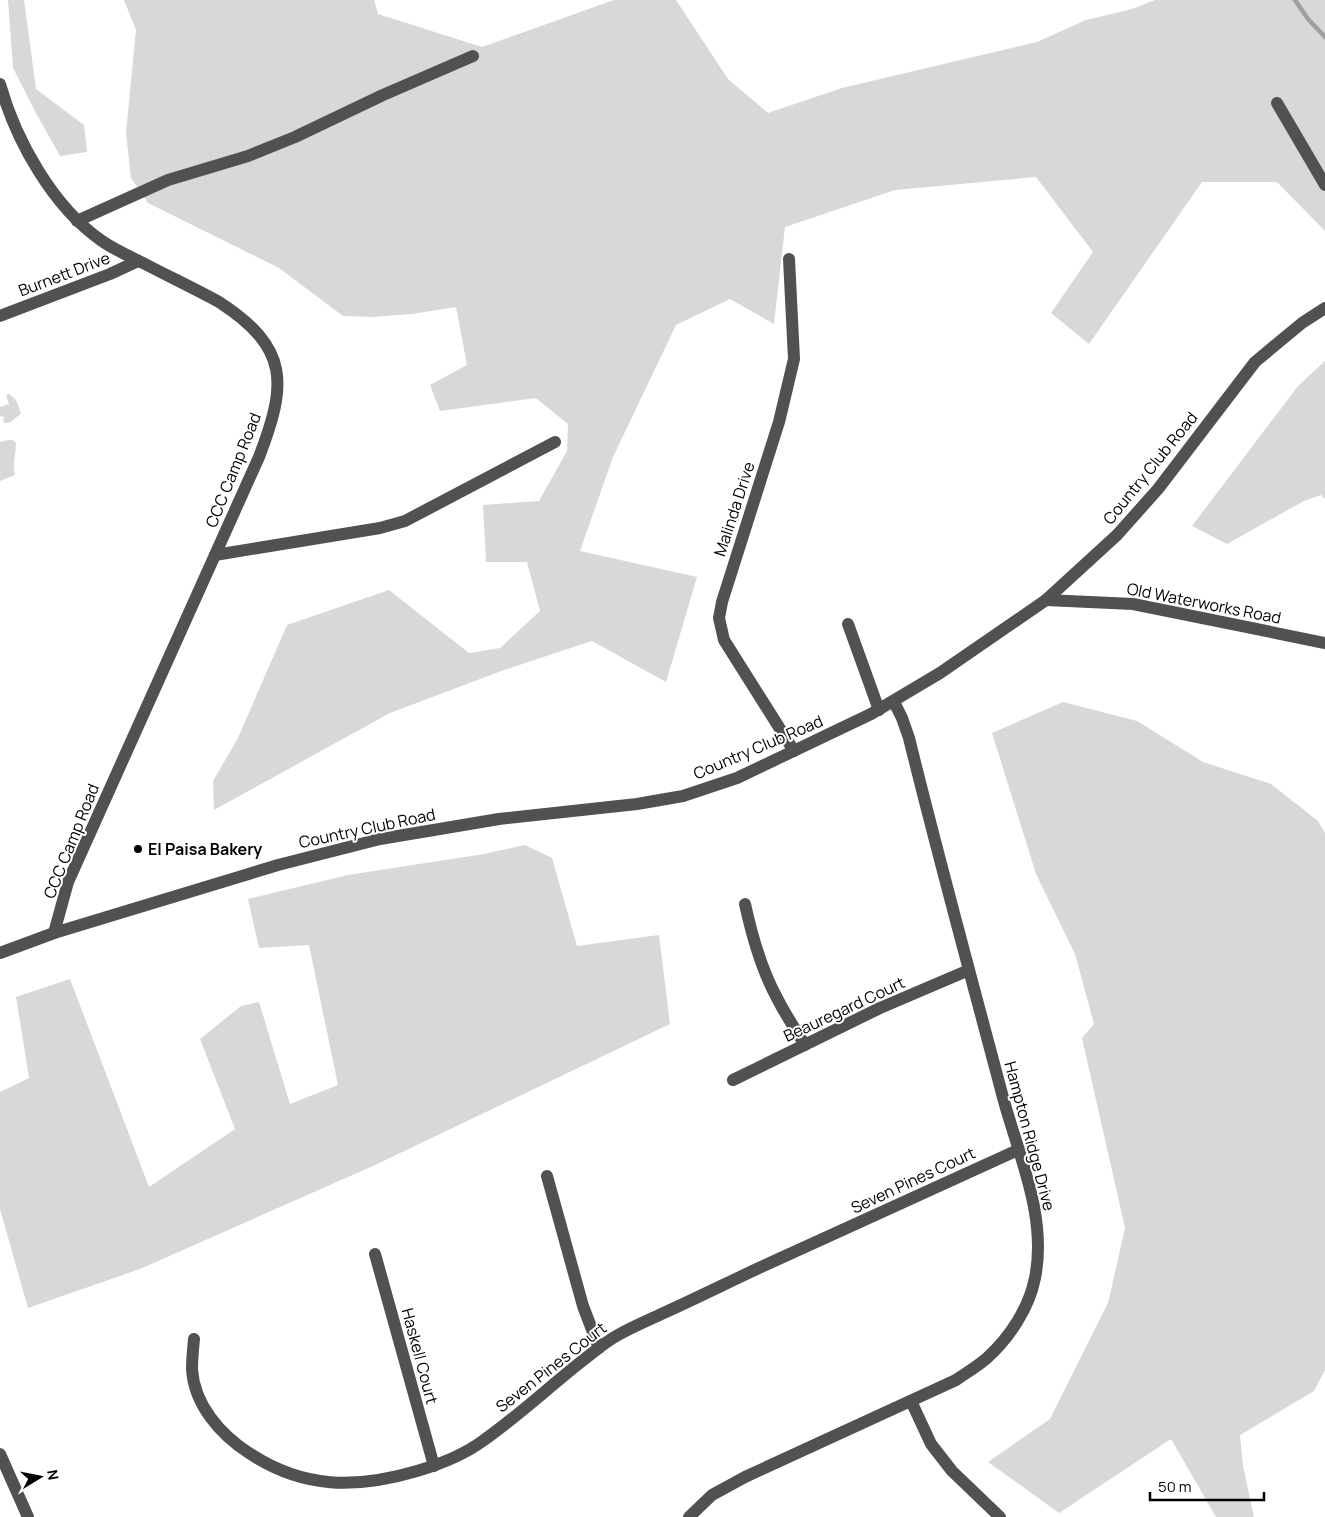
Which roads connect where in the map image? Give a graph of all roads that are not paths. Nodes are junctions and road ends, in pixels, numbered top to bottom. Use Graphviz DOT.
graph roads {
  1 [pos="473,56"];
  2 [pos="0,84"];
  3 [pos="1277,103"];
  4 [pos="1325,185"];
  5 [pos="77,221"];
  6 [pos="789,259"];
  7 [pos="138,261"];
  8 [pos="1325,308"];
  9 [pos="0,316"];
  10 [pos="556,442"];
  11 [pos="216,555"];
  12 [pos="1046,600"];
  13 [pos="848,624"];
  14 [pos="1324,644"];
  15 [pos="894,702"];
  16 [pos="878,710"];
  17 [pos="794,751"];
  18 [pos="745,904"];
  19 [pos="54,933"];
  20 [pos="0,953"];
  21 [pos="970,970"];
  22 [pos="804,1045"];
  23 [pos="733,1080"];
  24 [pos="1018,1150"];
  25 [pos="547,1176"];
  26 [pos="375,1254"];
  27 [pos="194,1339"];
  28 [pos="599,1348"];
  29 [pos="911,1401"];
  30 [pos="0,1454"];
  31 [pos="434,1466"];
  32 [pos="28,1517"];
  33 [pos="689,1517"];
  34 [pos="1000,1517"];
  1 -- 5 [label="street"];
  2 -- 5 [label="street, CCC Camp Road"];
  3 -- 4 [label="street"];
  5 -- 7 [label="street, CCC Camp Road"];
  6 -- 17 [label="street, Malinda Drive"];
  7 -- 9 [label="street, Burnett Drive"];
  7 -- 11 [label="street, CCC Camp Road"];
  8 -- 12 [label="street, Country Club Road"];
  10 -- 11 [label="street"];
  11 -- 19 [label="street, CCC Camp Road"];
  12 -- 14 [label="street, Old Waterworks Road"];
  12 -- 15 [label="street, Country Club Road"];
  13 -- 16 [label="street"];
  15 -- 16 [label="street, Country Club Road"];
  15 -- 21 [label="street, Hampton Ridge Drive"];
  16 -- 17 [label="street, Country Club Road"];
  17 -- 19 [label="street, Country Club Road"];
  18 -- 22 [label="street"];
  19 -- 20 [label="street, Country Club Road"];
  21 -- 22 [label="street, Beauregard Court"];
  21 -- 24 [label="street, Hampton Ridge Drive"];
  22 -- 23 [label="street, Beauregard Court"];
  24 -- 28 [label="street, Seven Pines Court"];
  24 -- 29 [label="street, Hampton Ridge Drive"];
  25 -- 28 [label="street"];
  26 -- 31 [label="street, Haskell Court"];
  27 -- 31 [label="street, Seven Pines Court"];
  28 -- 31 [label="street, Seven Pines Court"];
  29 -- 33 [label="street, Hampton Ridge Drive"];
  29 -- 34 [label="street"];
  30 -- 32 [label="street"];
}
